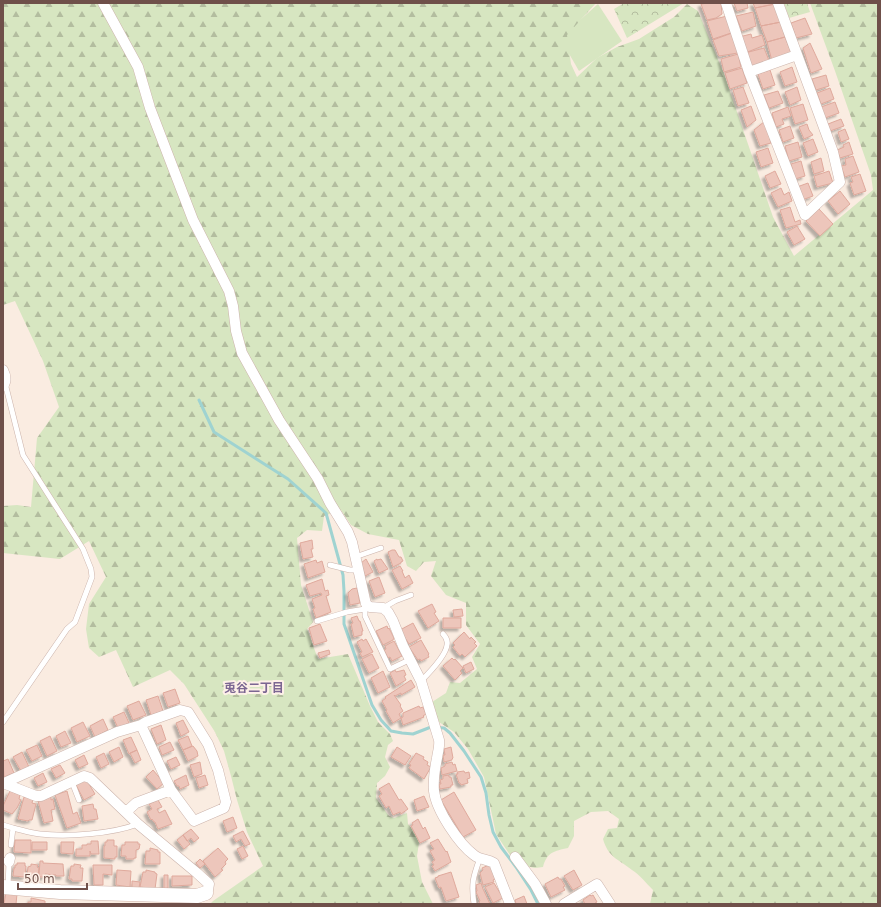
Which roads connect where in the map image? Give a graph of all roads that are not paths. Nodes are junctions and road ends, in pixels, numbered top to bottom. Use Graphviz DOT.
graph roads {
  1 [pos="103,3"];
  2 [pos="726,3"];
  3 [pos="778,3"];
  4 [pos="797,54"];
  5 [pos="750,72"];
  6 [pos="3,370"];
  7 [pos="4,385"];
  8 [pos="381,548"];
  9 [pos="355,557"];
  10 [pos="330,565"];
  11 [pos="358,570"];
  12 [pos="411,595"];
  13 [pos="366,608"];
  14 [pos="383,608"];
  15 [pos="317,621"];
  16 [pos="443,634"];
  17 [pos="409,660"];
  18 [pos="421,681"];
  19 [pos="3,722"];
  20 [pos="141,725"];
  21 [pos="72,782"];
  22 [pos="4,783"];
  23 [pos="171,790"];
  24 [pos="79,800"];
  25 [pos="126,812"];
  26 [pos="138,824"];
  27 [pos="3,825"];
  28 [pos="13,828"];
  29 [pos="11,845"];
  30 [pos="515,857"];
  31 [pos="480,858"];
  32 [pos="7,860"];
  33 [pos="5,887"];
  34 [pos="206,893"];
  35 [pos="474,904"];
  36 [pos="510,904"];
  37 [pos="546,904"];
  38 [pos="564,904"];
  39 [pos="610,904"];
  1 -- 9 [label="street"];
  2 -- 5 [label="street"];
  3 -- 4 [label="street"];
  4 -- 5 [label="street"];
  4 -- 5 [label="street"];
  6 -- 7 [label="street"];
  7 -- 19 [label="lane"];
  8 -- 9 [label="lane"];
  9 -- 11 [label="street"];
  10 -- 11 [label="lane"];
  11 -- 13 [label="street"];
  12 -- 14 [label="lane"];
  13 -- 14 [label="street"];
  13 -- 15 [label="lane"];
  13 -- 17 [label="lane"];
  14 -- 17 [label="street"];
  16 -- 18 [label="lane"];
  17 -- 18 [label="street"];
  18 -- 31 [label="street"];
  20 -- 22 [label="street"];
  20 -- 23 [label="street"];
  20 -- 23 [label="street"];
  21 -- 22 [label="street"];
  21 -- 24 [label="lane"];
  21 -- 25 [label="street"];
  23 -- 25 [label="street"];
  25 -- 26 [label="street"];
  26 -- 28 [label="lane"];
  26 -- 34 [label="street"];
  27 -- 28 [label="lane"];
  28 -- 29 [label="lane"];
  30 -- 37 [label="street"];
  31 -- 35 [label="lane"];
  31 -- 36 [label="street"];
  32 -- 33 [label="lane"];
  33 -- 34 [label="street"];
  38 -- 39 [label="street"];
}
